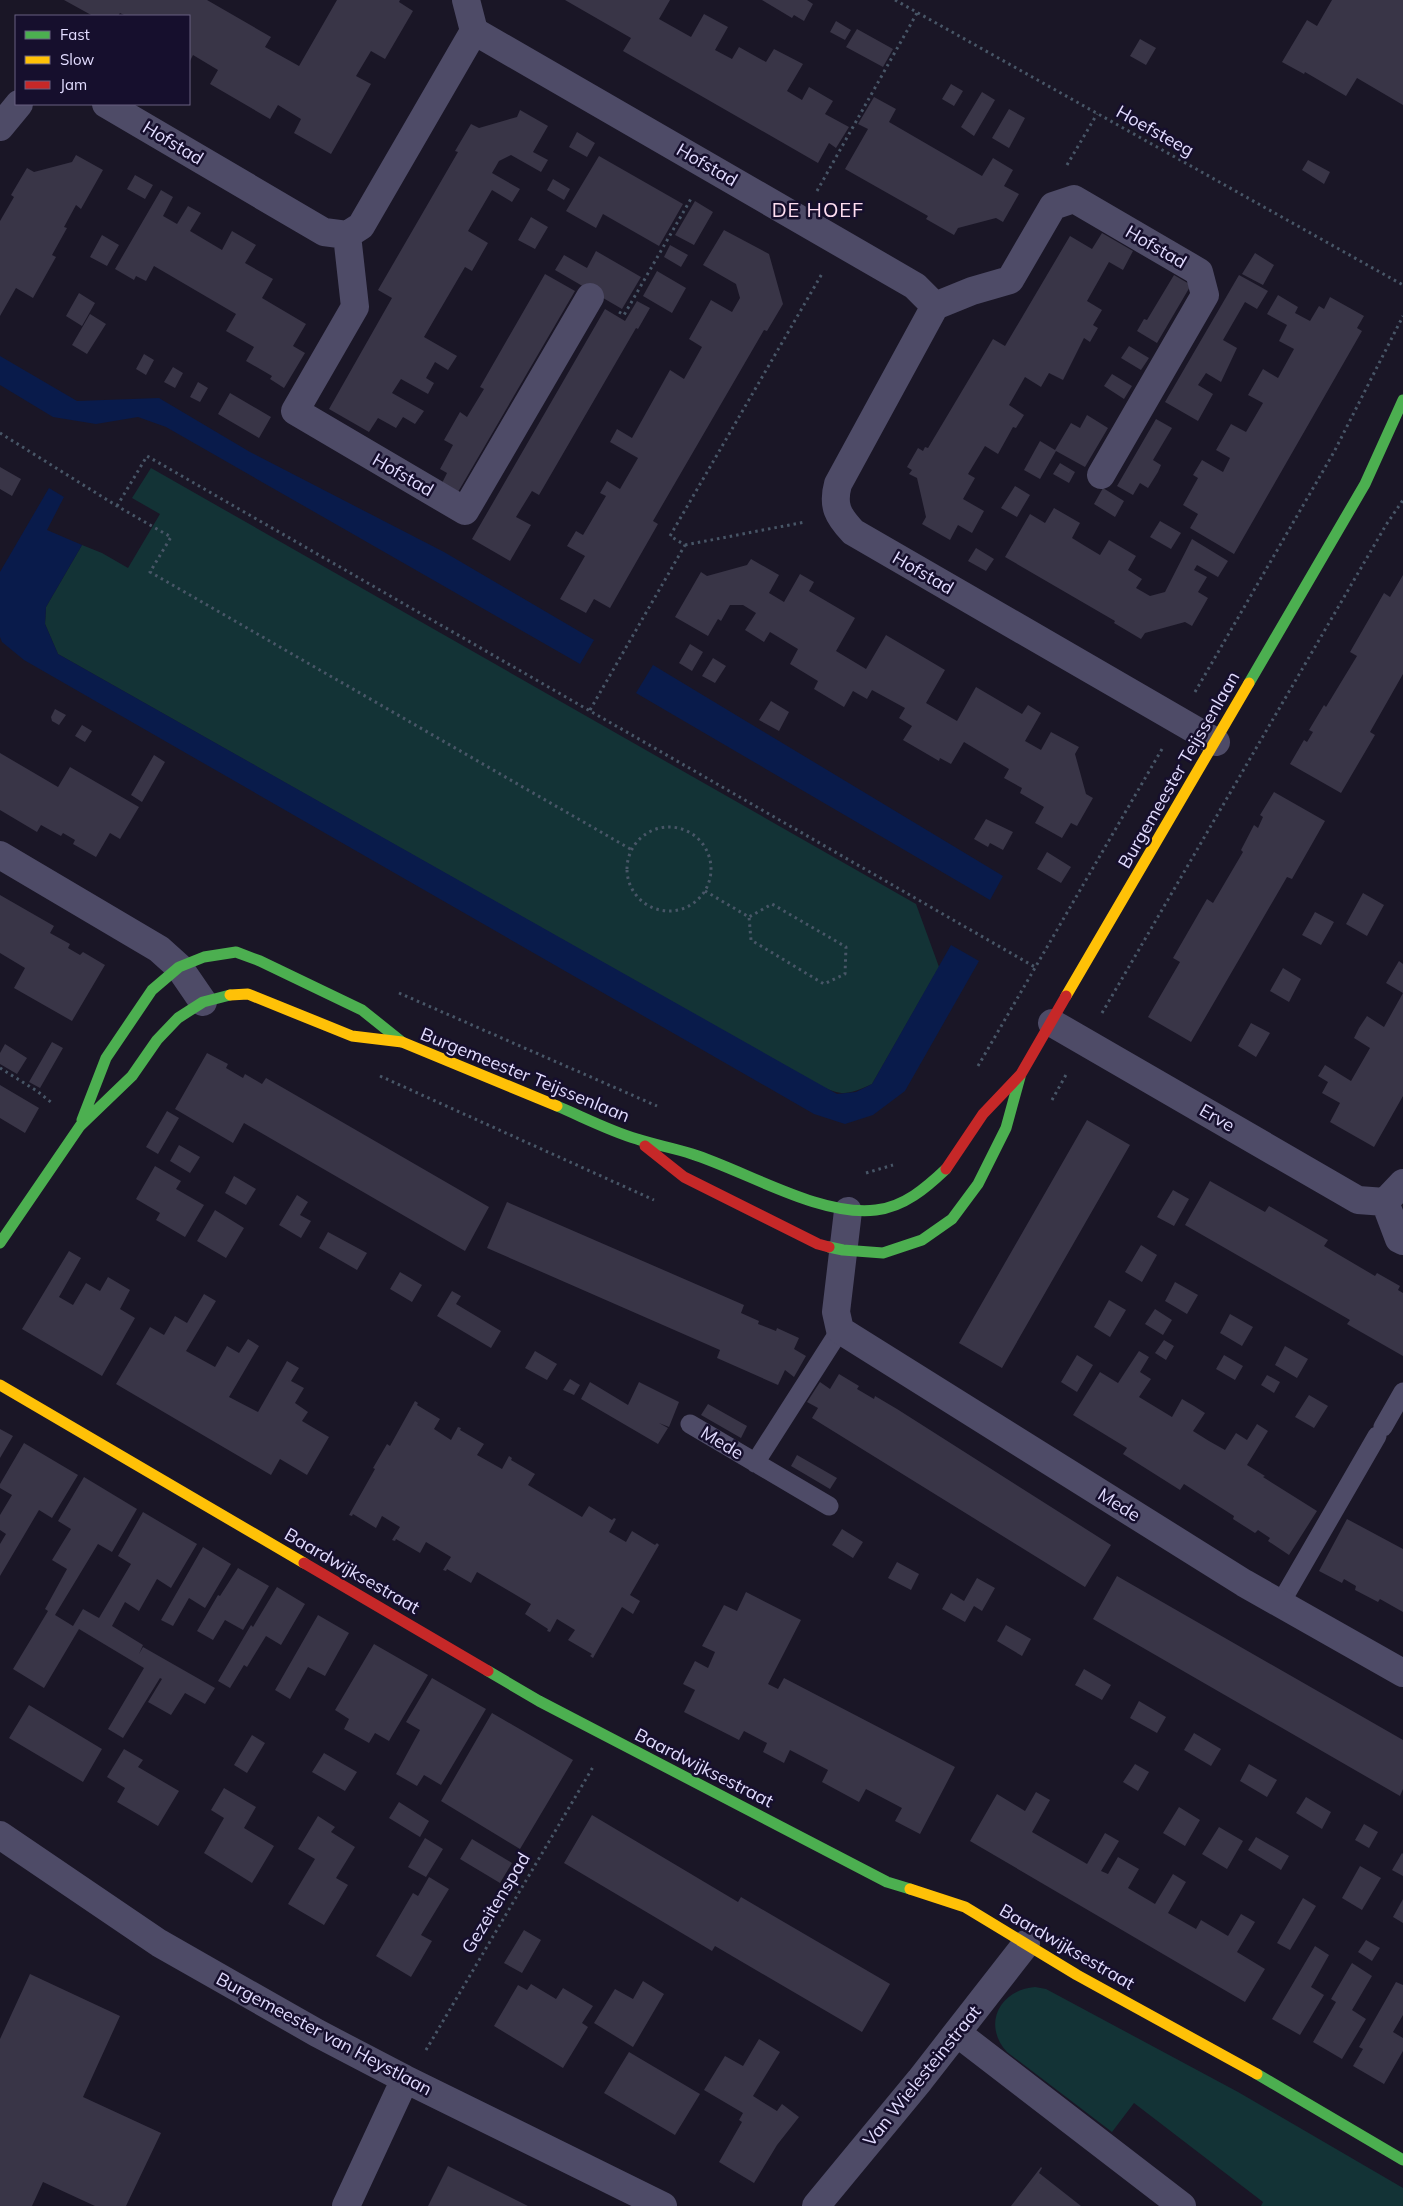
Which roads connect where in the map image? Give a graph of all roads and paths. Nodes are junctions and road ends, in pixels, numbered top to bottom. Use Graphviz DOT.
graph roads {
  1 [pos="466,0"];
  2 [pos="894,0"];
  3 [pos="917,13"];
  4 [pos="474,31"];
  5 [pos="17,105"];
  6 [pos="108,105"];
  7 [pos="1097,114"];
  8 [pos="0,128"];
  9 [pos="709,166"];
  10 [pos="1053,206"];
  11 [pos="801,220"];
  12 [pos="347,235"];
  13 [pos="840,242"];
  14 [pos="1403,285"];
  15 [pos="590,297"];
  16 [pos="935,306"];
  17 [pos="1403,316"];
  18 [pos="1403,400"];
  19 [pos="0,432"];
  20 [pos="1398,439"];
  21 [pos="1101,475"];
  22 [pos="1365,484"];
  23 [pos="1403,500"];
  24 [pos="117,506"];
  25 [pos="840,516"];
  26 [pos="685,545"];
  27 [pos="590,710"];
  28 [pos="1179,720"];
  29 [pos="1216,742"];
  30 [pos="632,850"];
  31 [pos="0,854"];
  32 [pos="705,890"];
  33 [pos="749,917"];
  34 [pos="179,967"];
  35 [pos="1035,967"];
  36 [pos="397,992"];
  37 [pos="203,1002"];
  38 [pos="1052,1023"];
  39 [pos="402,1042"];
  40 [pos="1085,1042"];
  41 [pos="0,1068"];
  42 [pos="975,1072"];
  43 [pos="374,1074"];
  44 [pos="1021,1074"];
  45 [pos="1046,1108"];
  46 [pos="662,1109"];
  47 [pos="80,1126"];
  48 [pos="636,1139"];
  49 [pos="900,1162"];
  50 [pos="859,1175"];
  51 [pos="1394,1193"];
  52 [pos="657,1201"];
  53 [pos="848,1211"];
  54 [pos="1403,1241"];
  55 [pos="0,1242"];
  56 [pos="843,1250"];
  57 [pos="840,1330"];
  58 [pos="0,1385"];
  59 [pos="1403,1392"];
  60 [pos="690,1424"];
  61 [pos="755,1463"];
  62 [pos="829,1506"];
  63 [pos="1280,1604"];
  64 [pos="1403,1673"];
  65 [pos="609,1739"];
  66 [pos="0,1835"];
  67 [pos="1026,1944"];
  68 [pos="957,2033"];
  69 [pos="407,2080"];
  70 [pos="1403,2160"];
  71 [pos="346,2206"];
  72 [pos="663,2206"];
  73 [pos="816,2206"];
  74 [pos="1182,2206"];
  1 -- 4 [label="street"];
  2 -- 3 [label="path, Hoefsteeg"];
  3 -- 7 [label="path, Hoefsteeg"];
  3 -- 11 [label="path"];
  4 -- 9 [label="street, Hofstad"];
  4 -- 12 [label="street"];
  5 -- 8 [label="street"];
  6 -- 12 [label="street, Hofstad"];
  7 -- 10 [label="path"];
  7 -- 14 [label="path, Hoefsteeg"];
  9 -- 11 [label="street, Hofstad"];
  9 -- 15 [label="path"];
  10 -- 16 [label="street"];
  10 -- 21 [label="street, Hofstad"];
  11 -- 13 [label="street, Hofstad"];
  12 -- 15 [label="street, Hofstad"];
  13 -- 16 [label="street, Hofstad"];
  13 -- 26 [label="path"];
  16 -- 25 [label="street"];
  17 -- 28 [label="path"];
  18 -- 22 [label="street, Burgemeester Teijssenlaan"];
  19 -- 24 [label="path"];
  20 -- 22 [label="street, Burgemeester Teijssenlaan"];
  22 -- 29 [label="street, Burgemeester Teijssenlaan"];
  23 -- 40 [label="path"];
  24 -- 27 [label="path"];
  24 -- 30 [label="path"];
  25 -- 26 [label="path"];
  25 -- 28 [label="street, Hofstad"];
  26 -- 27 [label="path"];
  27 -- 35 [label="path"];
  28 -- 29 [label="street, Hofstad"];
  28 -- 35 [label="path"];
  29 -- 38 [label="street, Burgemeester Teijssenlaan"];
  30 -- 32 [label="path"];
  30 -- 32 [label="path"];
  31 -- 34 [label="street"];
  32 -- 33 [label="path"];
  33 -- 33 [label="path"];
  34 -- 37 [label="street"];
  34 -- 39 [label="street, Burgemeester Teijssenlaan"];
  34 -- 47 [label="street, Burgemeester Teijssenlaan"];
  35 -- 42 [label="path"];
  36 -- 46 [label="path"];
  37 -- 39 [label="street, Burgemeester Teijssenlaan"];
  37 -- 47 [label="street, Burgemeester Teijssenlaan"];
  38 -- 40 [label="street, Erve"];
  38 -- 44 [label="street, Burgemeester Teijssenlaan"];
  39 -- 48 [label="street, Burgemeester Teijssenlaan"];
  40 -- 45 [label="path"];
  40 -- 51 [label="street, Erve"];
  41 -- 47 [label="path"];
  43 -- 52 [label="path"];
  44 -- 53 [label="street, Burgemeester Teijssenlaan"];
  44 -- 56 [label="street, Burgemeester Teijssenlaan"];
  47 -- 55 [label="street, Burgemeester Teijssenlaan"];
  48 -- 53 [label="street, Burgemeester Teijssenlaan"];
  48 -- 56 [label="street, Burgemeester Teijssenlaan"];
  49 -- 50 [label="path"];
  51 -- 54 [label="street, Erve"];
  53 -- 56 [label="street"];
  56 -- 57 [label="street"];
  57 -- 61 [label="lane, Mede"];
  57 -- 63 [label="street, Mede"];
  58 -- 65 [label="street, Baardwijksestraat"];
  59 -- 63 [label="lane"];
  60 -- 61 [label="lane, Mede"];
  61 -- 62 [label="lane, Mede"];
  63 -- 64 [label="street, Mede"];
  65 -- 67 [label="street, Baardwijksestraat"];
  65 -- 69 [label="path, Gezeitenspad"];
  66 -- 69 [label="street, Burgemeester van Heystlaan"];
  67 -- 68 [label="street, Van Wielesteinstraat"];
  67 -- 70 [label="street, Baardwijksestraat"];
  68 -- 73 [label="street, Van Wielesteinstraat"];
  68 -- 74 [label="street"];
  69 -- 71 [label="street"];
  69 -- 72 [label="street, Burgemeester van Heystlaan"];
}
